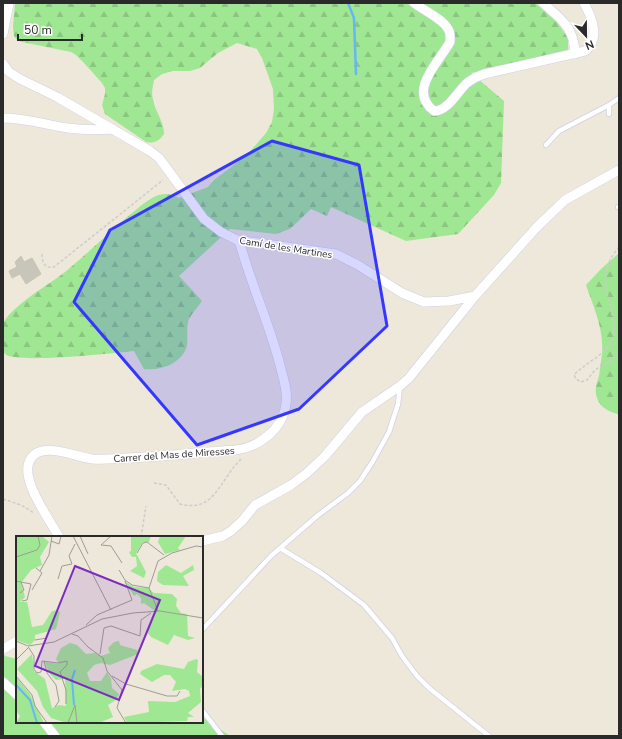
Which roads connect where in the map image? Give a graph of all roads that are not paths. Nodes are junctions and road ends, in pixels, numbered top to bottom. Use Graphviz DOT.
graph roads {
  1 [pos="9,3"];
  2 [pos="414,3"];
  3 [pos="543,3"];
  4 [pos="584,3"];
  5 [pos="3,34"];
  6 [pos="575,54"];
  7 [pos="3,64"];
  8 [pos="619,98"];
  9 [pos="609,105"];
  10 [pos="609,114"];
  11 [pos="3,118"];
  12 [pos="113,129"];
  13 [pos="546,145"];
  14 [pos="619,170"];
  15 [pos="239,240"];
  16 [pos="475,296"];
  17 [pos="400,386"];
  18 [pos="58,536"];
  19 [pos="203,542"];
  20 [pos="280,548"];
  21 [pos="203,629"];
  22 [pos="16,642"];
  23 [pos="4,648"];
  24 [pos="3,682"];
  25 [pos="16,694"];
  26 [pos="203,711"];
  27 [pos="45,723"];
  28 [pos="55,736"];
  29 [pos="222,736"];
  30 [pos="489,736"];
  1 -- 5 [label="street"];
  2 -- 6 [label="street"];
  3 -- 6 [label="street"];
  4 -- 6 [label="street"];
  7 -- 12 [label="street, Camí de les Martines"];
  8 -- 9 [label="lane"];
  9 -- 10 [label="lane"];
  9 -- 13 [label="lane"];
  11 -- 12 [label="street"];
  12 -- 15 [label="street, Camí de les Martines"];
  14 -- 16 [label="street"];
  15 -- 16 [label="street, Camí de les Martines"];
  15 -- 18 [label="street, Carrer del Mas de Miresses"];
  16 -- 17 [label="street"];
  17 -- 19 [label="street"];
  17 -- 20 [label="lane"];
  20 -- 21 [label="lane"];
  20 -- 30 [label="lane"];
  22 -- 23 [label="street"];
  24 -- 25 [label="street"];
  26 -- 29 [label="lane"];
  27 -- 28 [label="street"];
}
